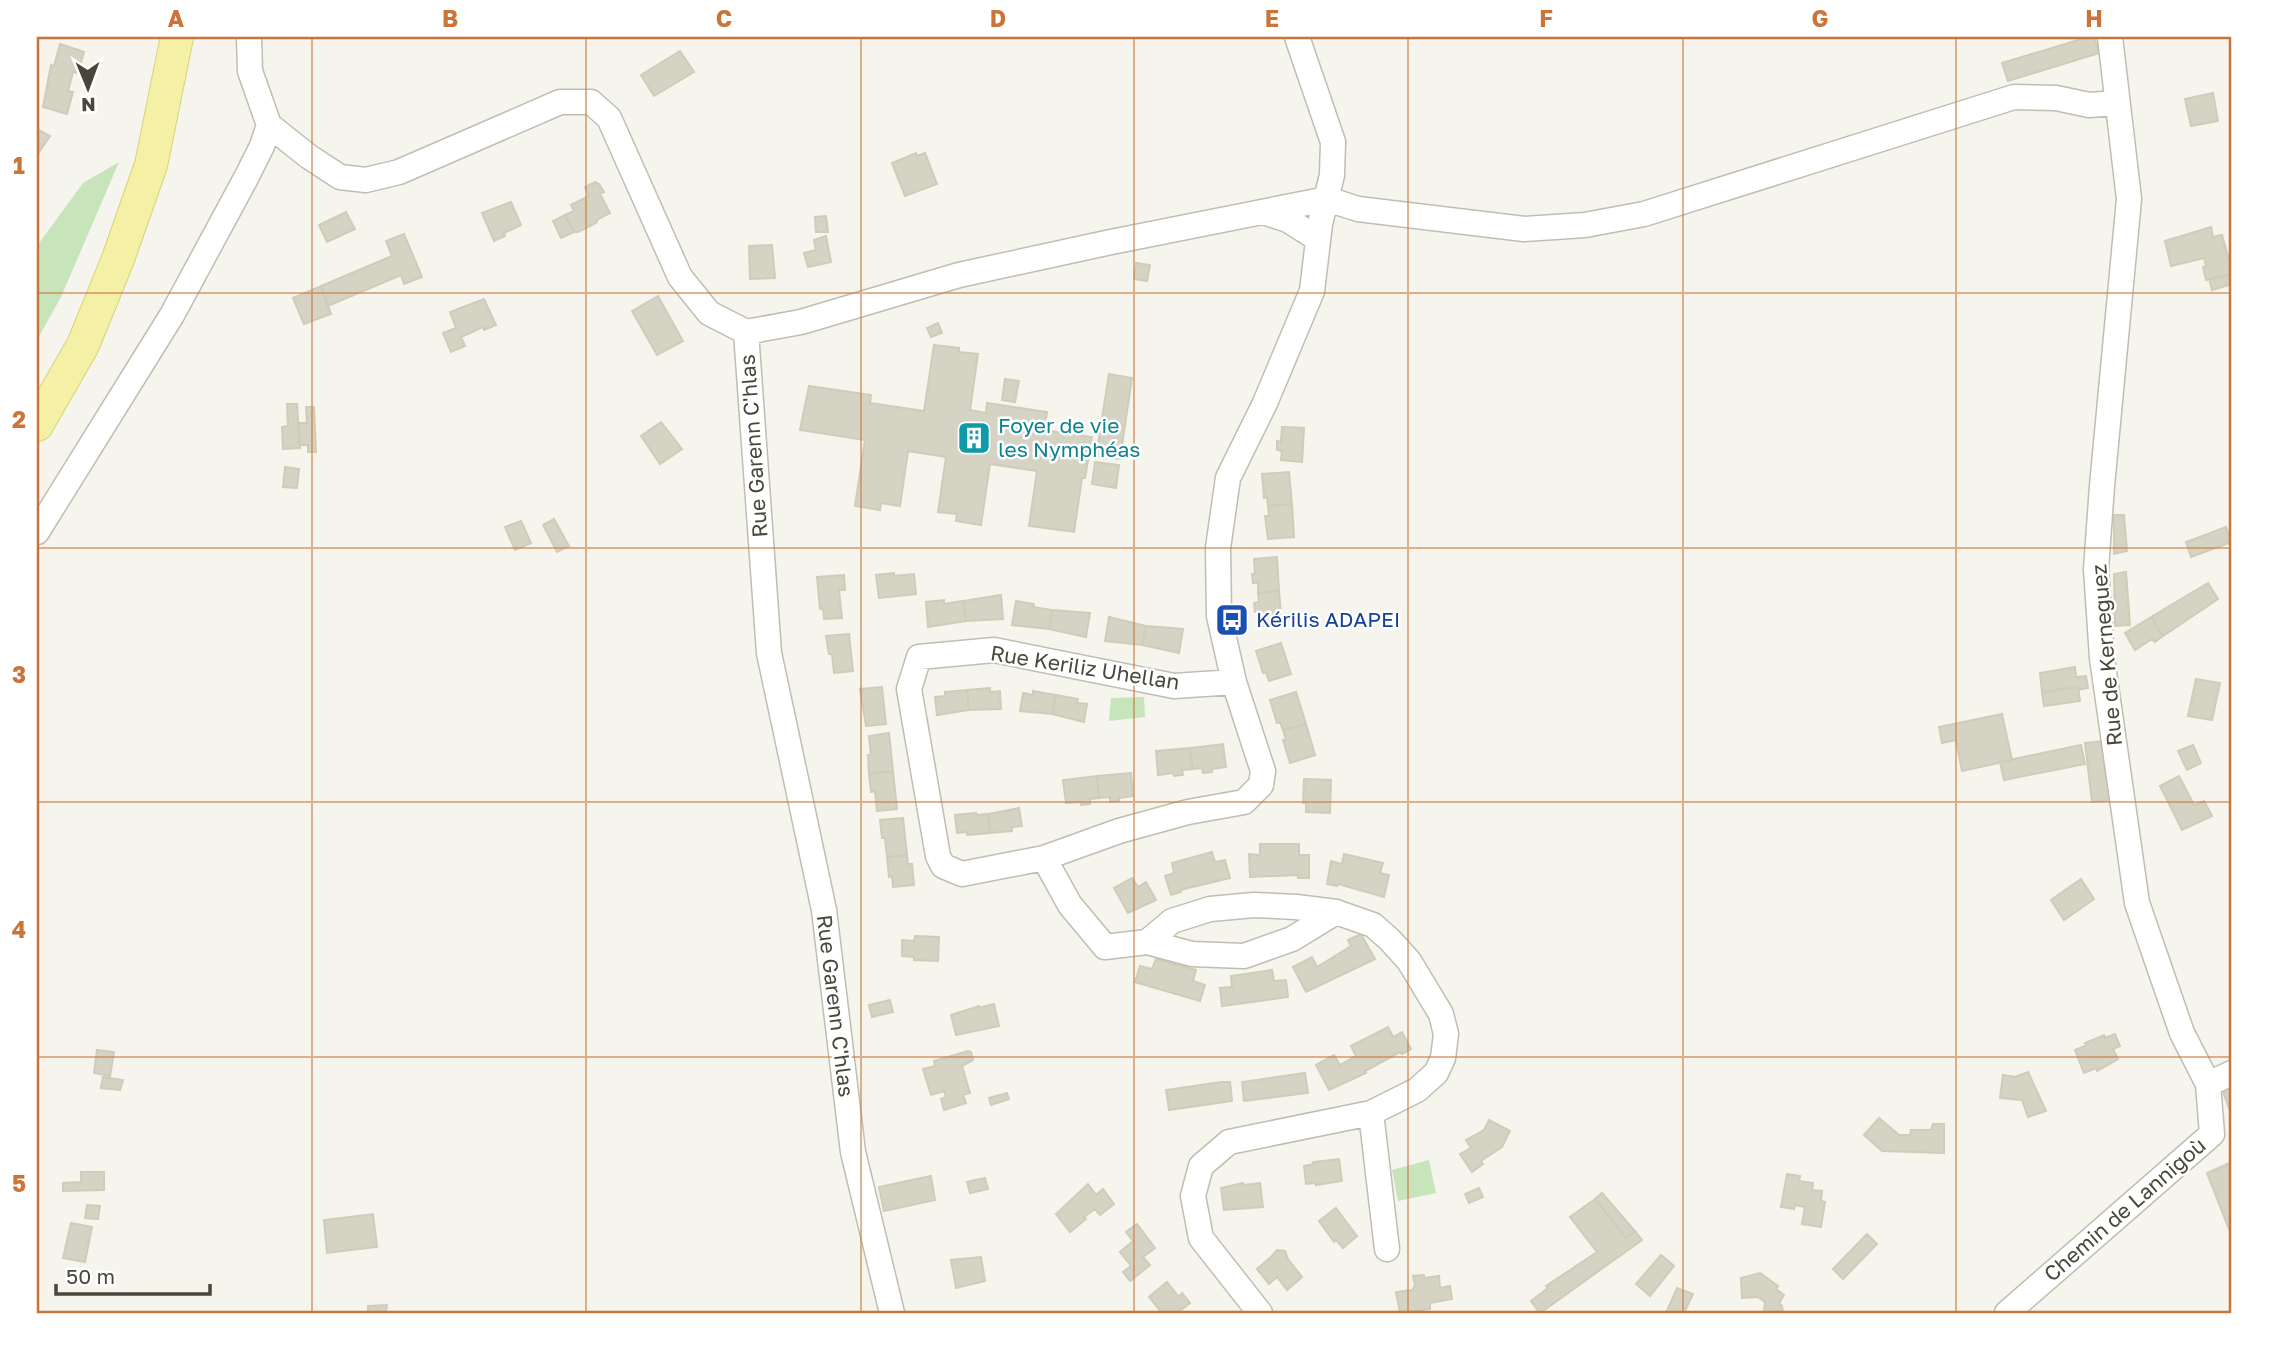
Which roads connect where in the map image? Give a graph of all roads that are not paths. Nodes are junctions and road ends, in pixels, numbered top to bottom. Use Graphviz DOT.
graph roads {
  1 [pos="177,37"];
  2 [pos="248,37"];
  3 [pos="1297,37"];
  4 [pos="2110,37"];
  5 [pos="2117,103"];
  6 [pos="269,125"];
  7 [pos="1327,199"];
  8 [pos="1262,212"];
  9 [pos="1318,239"];
  10 [pos="746,332"];
  11 [pos="37,425"];
  12 [pos="37,532"];
  13 [pos="1234,682"];
  14 [pos="1044,858"];
  15 [pos="1336,912"];
  16 [pos="1147,942"];
  17 [pos="2232,1073"];
  18 [pos="2208,1084"];
  19 [pos="1371,1112"];
  20 [pos="2212,1134"];
  21 [pos="1387,1249"];
  22 [pos="892,1313"];
  23 [pos="1260,1313"];
  24 [pos="2007,1313"];
  1 -- 11 [label="main road"];
  2 -- 6 [label="street"];
  3 -- 7 [label="street"];
  4 -- 5 [label="street, Rue de Kerneguez"];
  5 -- 7 [label="street"];
  5 -- 18 [label="street, Rue de Kerneguez"];
  6 -- 10 [label="street"];
  6 -- 12 [label="street"];
  7 -- 8 [label="street, Rue Garenn C'hlas"];
  7 -- 9 [label="street, Rue Keriliz Uhellan"];
  8 -- 9 [label="street"];
  8 -- 10 [label="street, Rue Garenn C'hlas"];
  9 -- 13 [label="street, Rue Keriliz Uhellan"];
  10 -- 22 [label="street, Rue Garenn C'hlas"];
  13 -- 14 [label="street, Rue Keriliz Uhellan"];
  13 -- 14 [label="street, Rue Keriliz Uhellan"];
  14 -- 16 [label="street"];
  15 -- 16 [label="street"];
  15 -- 16 [label="street"];
  15 -- 19 [label="street"];
  17 -- 18 [label="street"];
  18 -- 20 [label="street, Rue de Kerneguez"];
  19 -- 21 [label="street"];
  19 -- 23 [label="street"];
  20 -- 24 [label="street, Chemin de Lannigoù"];
}
